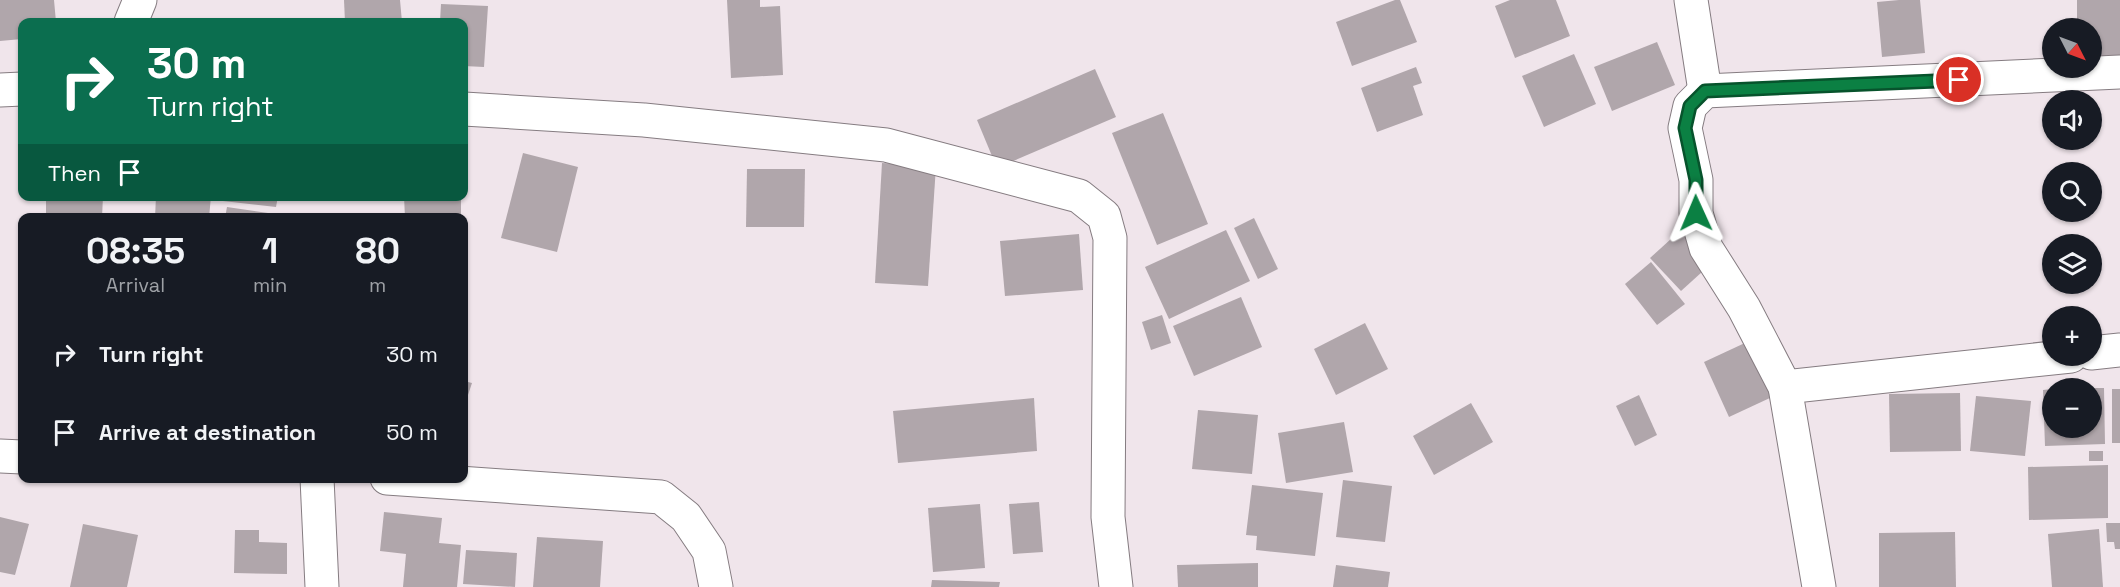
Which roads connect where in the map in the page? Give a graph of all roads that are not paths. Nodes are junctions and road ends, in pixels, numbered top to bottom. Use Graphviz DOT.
graph roads {
  1 [pos="140,0"];
  2 [pos="1691,0"];
  3 [pos="133,18"];
  4 [pos="2120,72"];
  5 [pos="18,89"];
  6 [pos="0,90"];
  7 [pos="1705,91"];
  8 [pos="468,109"];
  9 [pos="2120,350"];
  10 [pos="2102,352"];
  11 [pos="2042,359"];
  12 [pos="1785,387"];
  13 [pos="0,456"];
  14 [pos="18,457"];
  15 [pos="317,483"];
  16 [pos="459,483"];
  17 [pos="322,587"];
  18 [pos="716,587"];
  19 [pos="1116,587"];
  20 [pos="1819,587"];
  1 -- 3 [label="street"];
  2 -- 7 [label="street"];
  4 -- 7 [label="street"];
  5 -- 6 [label="street"];
  7 -- 12 [label="street"];
  8 -- 19 [label="street"];
  9 -- 10 [label="street"];
  11 -- 12 [label="street"];
  12 -- 20 [label="street"];
  13 -- 14 [label="street"];
  15 -- 17 [label="street"];
  16 -- 18 [label="street"];
}
